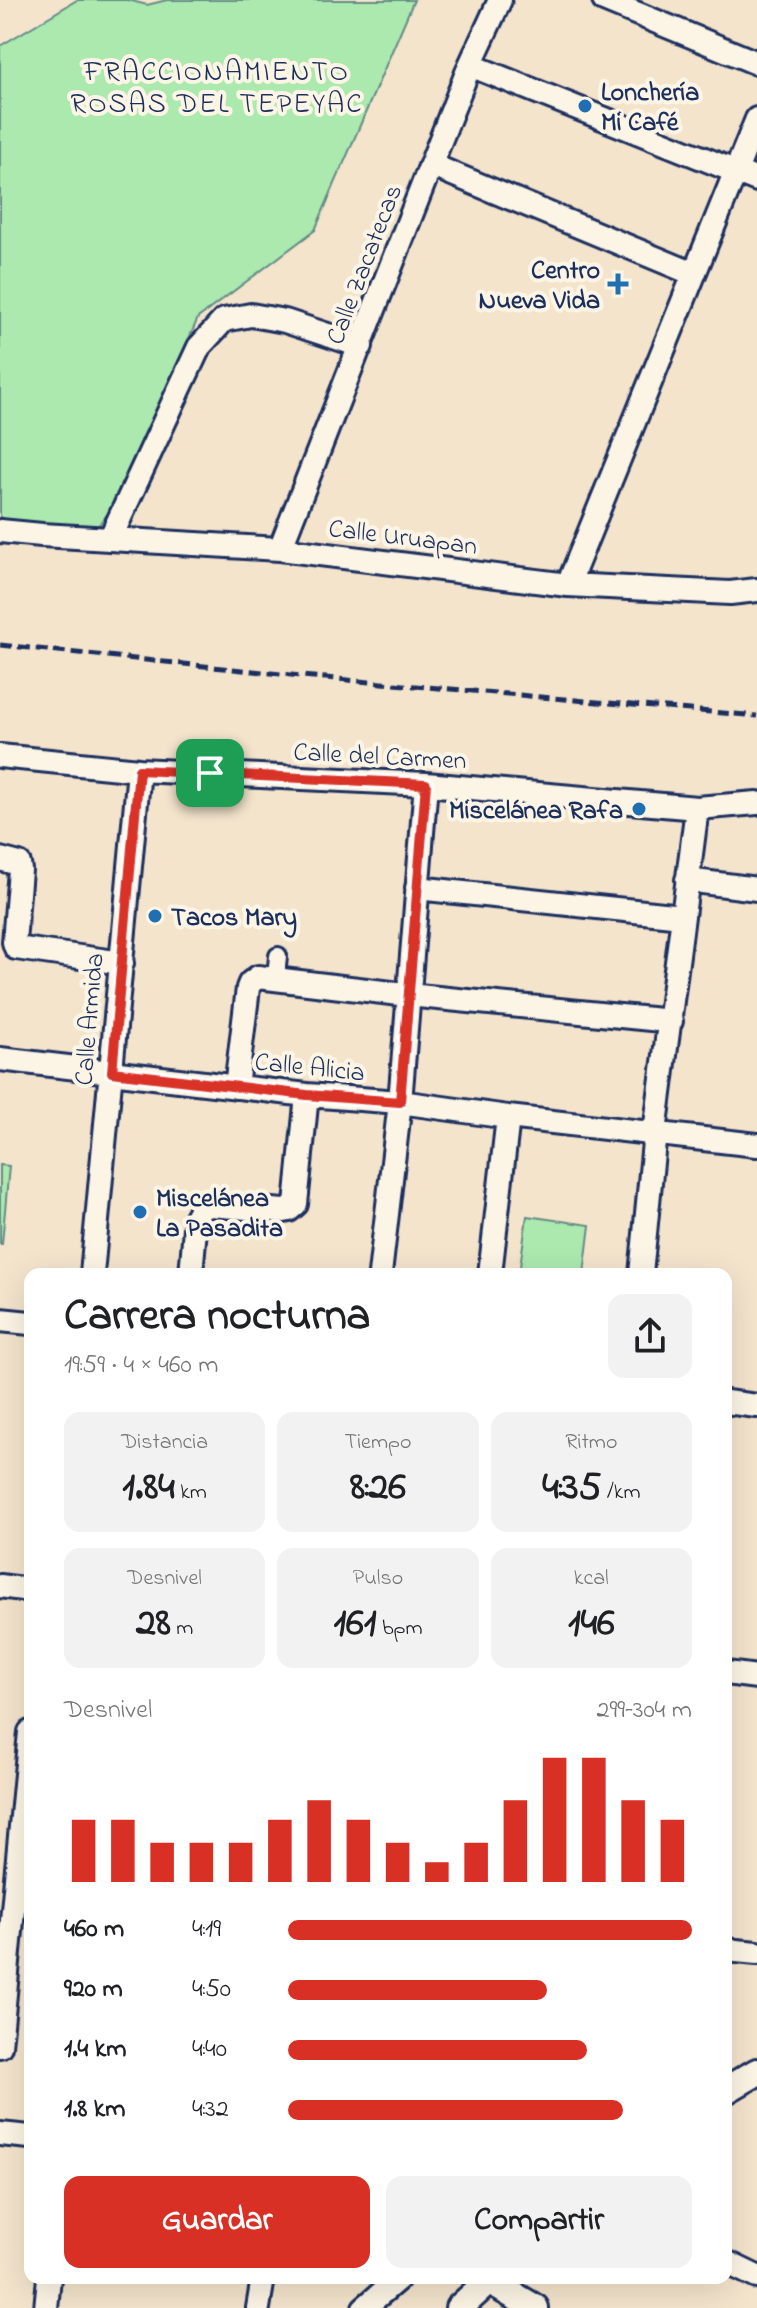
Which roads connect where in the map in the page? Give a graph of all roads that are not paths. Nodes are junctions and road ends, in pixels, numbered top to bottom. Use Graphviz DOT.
graph roads {
  1 [pos="500,0"];
  2 [pos="604,0"];
  3 [pos="757,63"];
  4 [pos="470,65"];
  5 [pos="757,119"];
  6 [pos="431,165"];
  7 [pos="746,176"];
  8 [pos="694,274"];
  9 [pos="361,346"];
  10 [pos="0,531"];
  11 [pos="110,539"];
  12 [pos="280,549"];
  13 [pos="568,585"];
  14 [pos="757,590"];
  15 [pos="0,756"];
  16 [pos="139,770"];
  17 [pos="426,784"];
  18 [pos="757,803"];
  19 [pos="697,808"];
  20 [pos="0,859"];
  21 [pos="687,880"];
  22 [pos="417,888"];
  23 [pos="757,889"];
  24 [pos="682,916"];
  25 [pos="8,927"];
  26 [pos="122,963"];
  27 [pos="408,995"];
  28 [pos="671,1021"];
  29 [pos="0,1059"];
  30 [pos="112,1072"];
  31 [pos="236,1087"];
  32 [pos="307,1095"];
  33 [pos="400,1102"];
  34 [pos="508,1117"];
  35 [pos="655,1132"];
  36 [pos="757,1145"];
  37 [pos="93,1268"];
  38 [pos="192,1268"];
  39 [pos="381,1268"];
  40 [pos="491,1268"];
  41 [pos="642,1268"];
  42 [pos="0,1320"];
  43 [pos="24,1322"];
  44 [pos="732,1403"];
  45 [pos="757,1406"];
  46 [pos="0,1586"];
  47 [pos="24,1589"];
  48 [pos="732,1674"];
  49 [pos="757,1677"];
  50 [pos="24,1791"];
  51 [pos="16,1869"];
  52 [pos="732,1951"];
  53 [pos="757,1953"];
  54 [pos="0,2046"];
  55 [pos="757,2072"];
  56 [pos="732,2087"];
  57 [pos="0,2134"];
  58 [pos="24,2136"];
  59 [pos="732,2265"];
  60 [pos="757,2277"];
  61 [pos="48,2284"];
  62 [pos="262,2284"];
  63 [pos="392,2284"];
  64 [pos="486,2284"];
  65 [pos="496,2284"];
  66 [pos="46,2308"];
  67 [pos="258,2308"];
  68 [pos="364,2308"];
  69 [pos="459,2308"];
  70 [pos="535,2308"];
  1 -- 4 [label="street, Calle Zacatecas"];
  2 -- 3 [label="street"];
  4 -- 6 [label="street, Calle Zacatecas"];
  4 -- 7 [label="street"];
  5 -- 7 [label="street"];
  6 -- 8 [label="street"];
  6 -- 9 [label="street, Calle Zacatecas"];
  7 -- 8 [label="street"];
  8 -- 13 [label="street"];
  9 -- 11 [label="street"];
  9 -- 12 [label="street, Calle Zacatecas"];
  10 -- 11 [label="street, Calle Uruapan"];
  11 -- 12 [label="street, Calle Uruapan"];
  12 -- 13 [label="street, Calle Uruapan"];
  13 -- 14 [label="street, Calle Uruapan"];
  15 -- 16 [label="street, Calle del Carmen"];
  16 -- 17 [label="street, Calle del Carmen"];
  16 -- 26 [label="street, Calle Armida"];
  17 -- 19 [label="street, Calle del Carmen"];
  17 -- 22 [label="street"];
  18 -- 19 [label="street, Calle del Carmen"];
  19 -- 21 [label="street"];
  20 -- 25 [label="street"];
  21 -- 23 [label="street"];
  21 -- 24 [label="street"];
  22 -- 24 [label="street"];
  22 -- 27 [label="street"];
  24 -- 28 [label="street"];
  25 -- 26 [label="street"];
  26 -- 30 [label="street, Calle Armida"];
  27 -- 28 [label="street"];
  27 -- 31 [label="street"];
  27 -- 33 [label="street"];
  28 -- 35 [label="street"];
  29 -- 30 [label="street, Calle Alicia"];
  30 -- 31 [label="street, Calle Alicia"];
  30 -- 37 [label="street, Calle Armida"];
  31 -- 32 [label="street, Calle Alicia"];
  32 -- 33 [label="street, Calle Alicia"];
  32 -- 38 [label="street"];
  33 -- 34 [label="street, Calle Alicia"];
  33 -- 39 [label="street"];
  34 -- 35 [label="street, Calle Alicia"];
  34 -- 40 [label="street"];
  35 -- 36 [label="street, Calle Alicia"];
  35 -- 41 [label="street"];
  42 -- 43 [label="street"];
  44 -- 45 [label="street"];
  46 -- 47 [label="street"];
  48 -- 49 [label="street"];
  50 -- 51 [label="street"];
  51 -- 54 [label="street"];
  52 -- 53 [label="street"];
  55 -- 56 [label="street"];
  57 -- 58 [label="street"];
  59 -- 60 [label="street"];
  61 -- 66 [label="street"];
  62 -- 67 [label="street"];
  63 -- 68 [label="street"];
  64 -- 69 [label="street"];
  65 -- 70 [label="street"];
}
